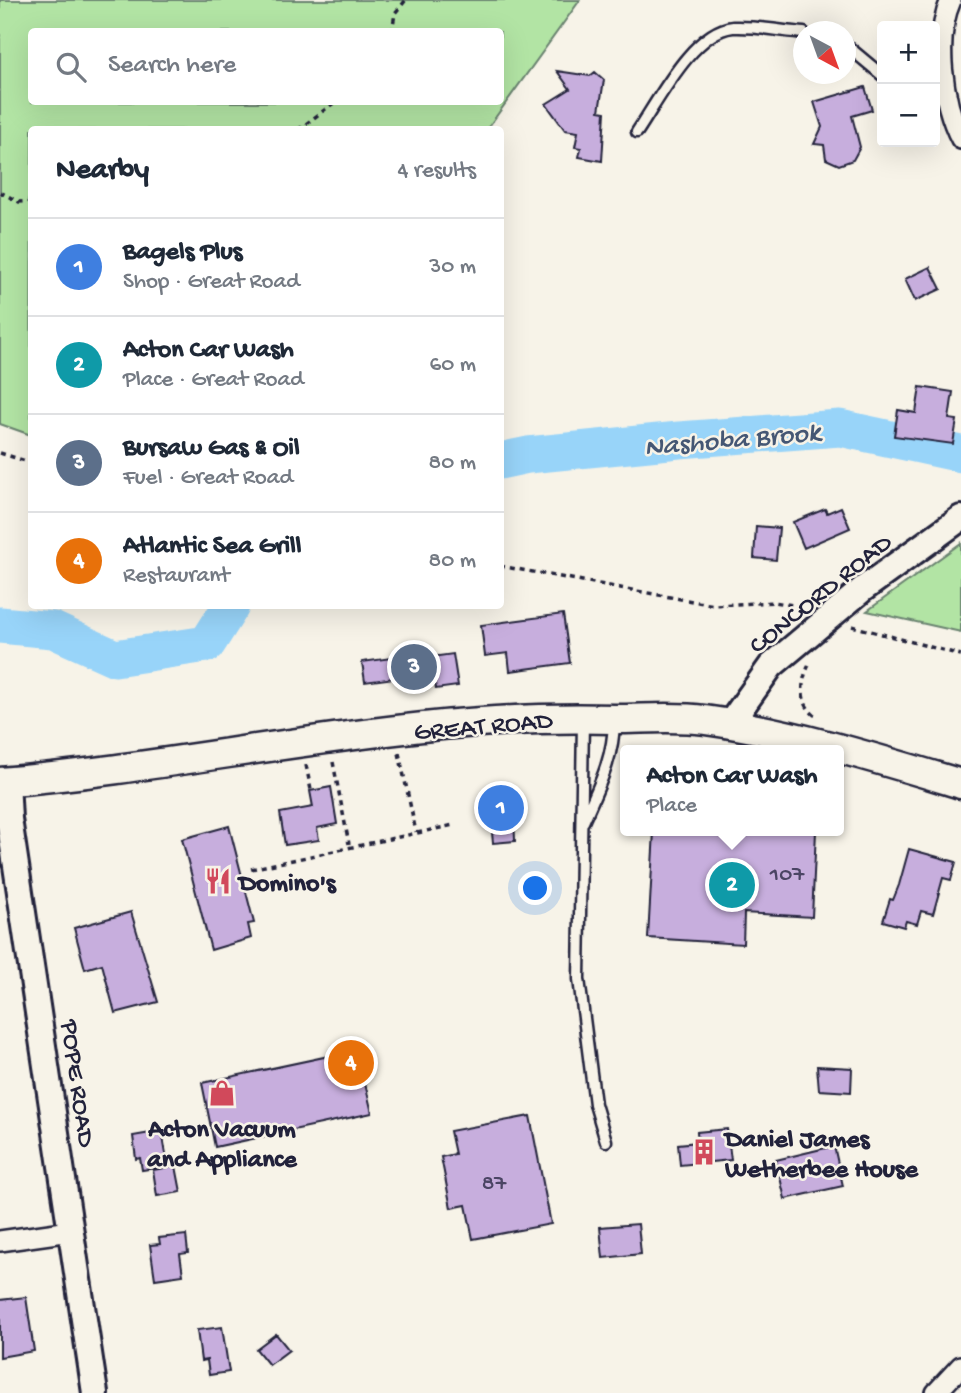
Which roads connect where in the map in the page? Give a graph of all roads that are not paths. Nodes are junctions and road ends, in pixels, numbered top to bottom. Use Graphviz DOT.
graph roads {
  1 [pos="951,0"];
  2 [pos="793,32"];
  3 [pos="856,54"];
  4 [pos="877,71"];
  5 [pos="940,89"];
  6 [pos="637,132"];
  7 [pos="961,139"];
  8 [pos="961,518"];
  9 [pos="583,717"];
  10 [pos="614,719"];
  11 [pos="729,725"];
  12 [pos="815,745"];
  13 [pos="844,752"];
  14 [pos="4,781"];
  15 [pos="961,784"];
  16 [pos="583,822"];
  17 [pos="607,1141"];
  18 [pos="71,1231"];
  19 [pos="0,1241"];
  20 [pos="961,1366"];
  21 [pos="94,1393"];
  22 [pos="936,1393"];
  1 -- 5 [label="street"];
  2 -- 6 [label="lane"];
  3 -- 4 [label="lane"];
  5 -- 7 [label="street"];
  8 -- 11 [label="street, CONCORD ROAD"];
  9 -- 10 [label="main road, GREAT ROAD"];
  9 -- 14 [label="main road, GREAT ROAD"];
  9 -- 16 [label="lane"];
  10 -- 11 [label="main road, GREAT ROAD"];
  10 -- 16 [label="lane"];
  11 -- 12 [label="main road, GREAT ROAD"];
  13 -- 15 [label="main road, GREAT ROAD"];
  14 -- 18 [label="street, POPE ROAD"];
  16 -- 17 [label="lane"];
  18 -- 19 [label="street"];
  18 -- 21 [label="street, POPE ROAD"];
  20 -- 22 [label="street"];
}
